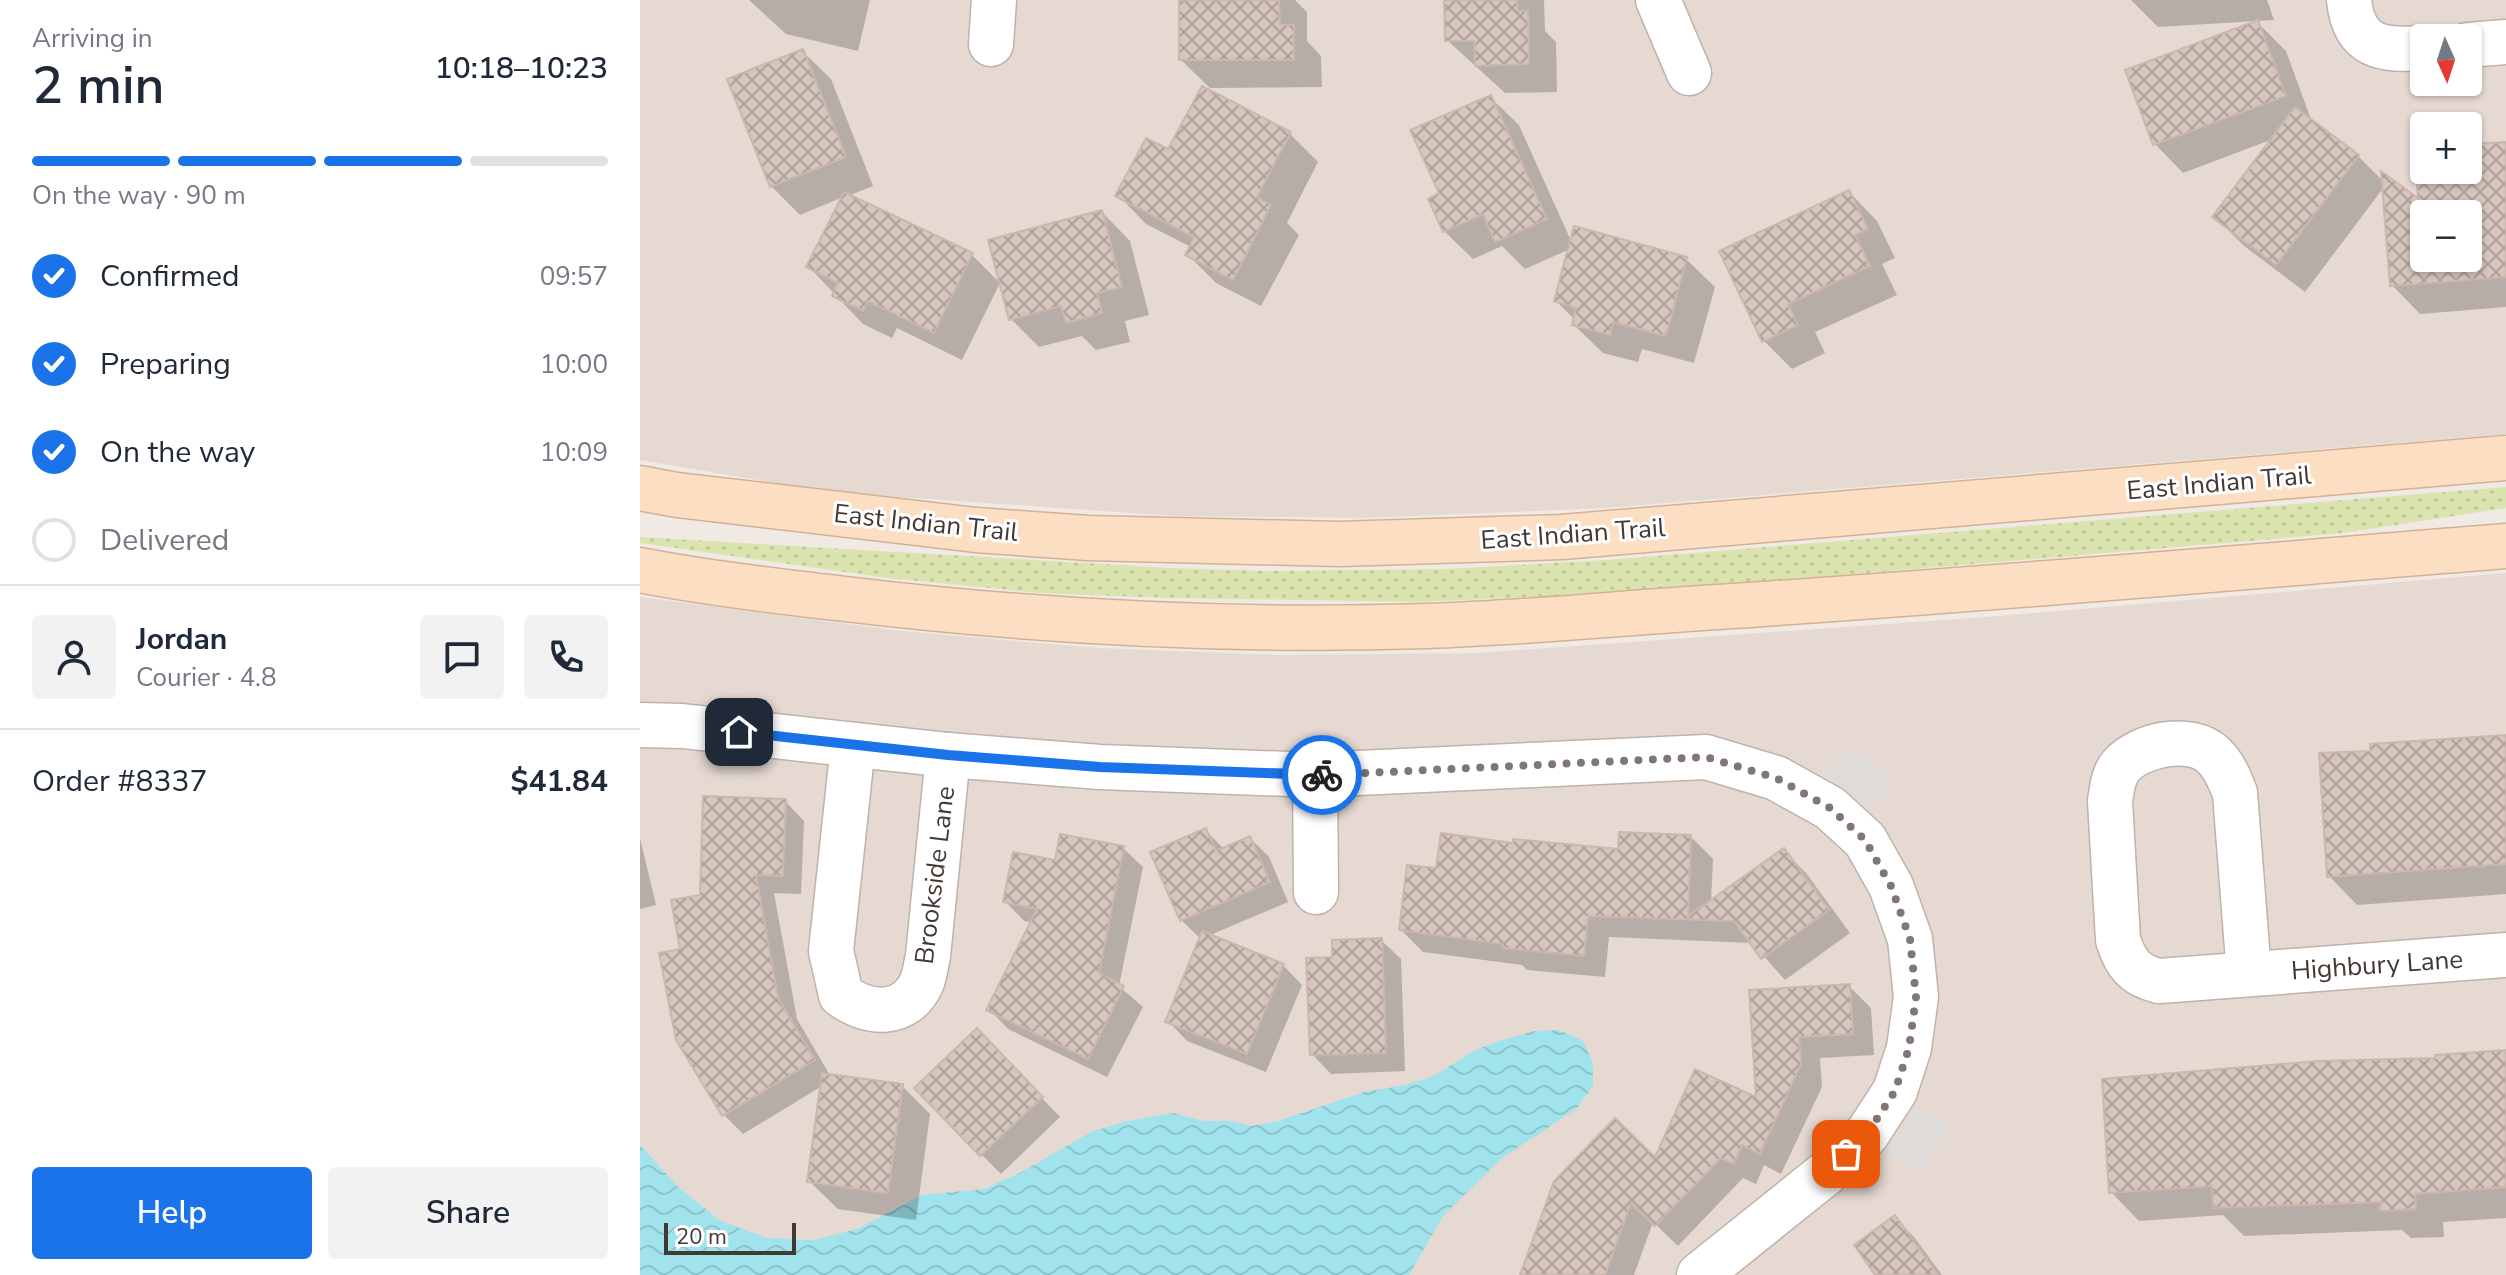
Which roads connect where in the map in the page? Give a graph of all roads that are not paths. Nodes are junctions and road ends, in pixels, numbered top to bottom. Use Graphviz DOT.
graph roads {
  1 [pos="994,0"];
  2 [pos="1658,0"];
  3 [pos="2349,0"];
  4 [pos="2506,42"];
  5 [pos="991,44"];
  6 [pos="2482,44"];
  7 [pos="2410,49"];
  8 [pos="1689,73"];
  9 [pos="2506,458"];
  10 [pos="640,488"];
  11 [pos="2506,546"];
  12 [pos="640,570"];
  13 [pos="640,725"];
  14 [pos="853,745"];
  15 [pos="948,755"];
  16 [pos="1315,775"];
  17 [pos="1316,892"];
  18 [pos="2506,955"];
  19 [pos="2249,974"];
  20 [pos="1699,1275"];
  1 -- 5 [label="street"];
  2 -- 8 [label="street"];
  3 -- 7 [label="street"];
  4 -- 6 [label="street"];
  9 -- 10 [label="main road, East Indian Trail"];
  11 -- 12 [label="main road"];
  13 -- 14 [label="street, Brookside Lane"];
  14 -- 15 [label="street, Brookside Lane"];
  14 -- 15 [label="street, Brookside Lane"];
  15 -- 16 [label="street, Brookside Lane"];
  16 -- 17 [label="street"];
  16 -- 20 [label="street, Brookside Lane"];
  18 -- 19 [label="street, Highbury Lane"];
  19 -- 19 [label="street, Highbury Lane"];
}
